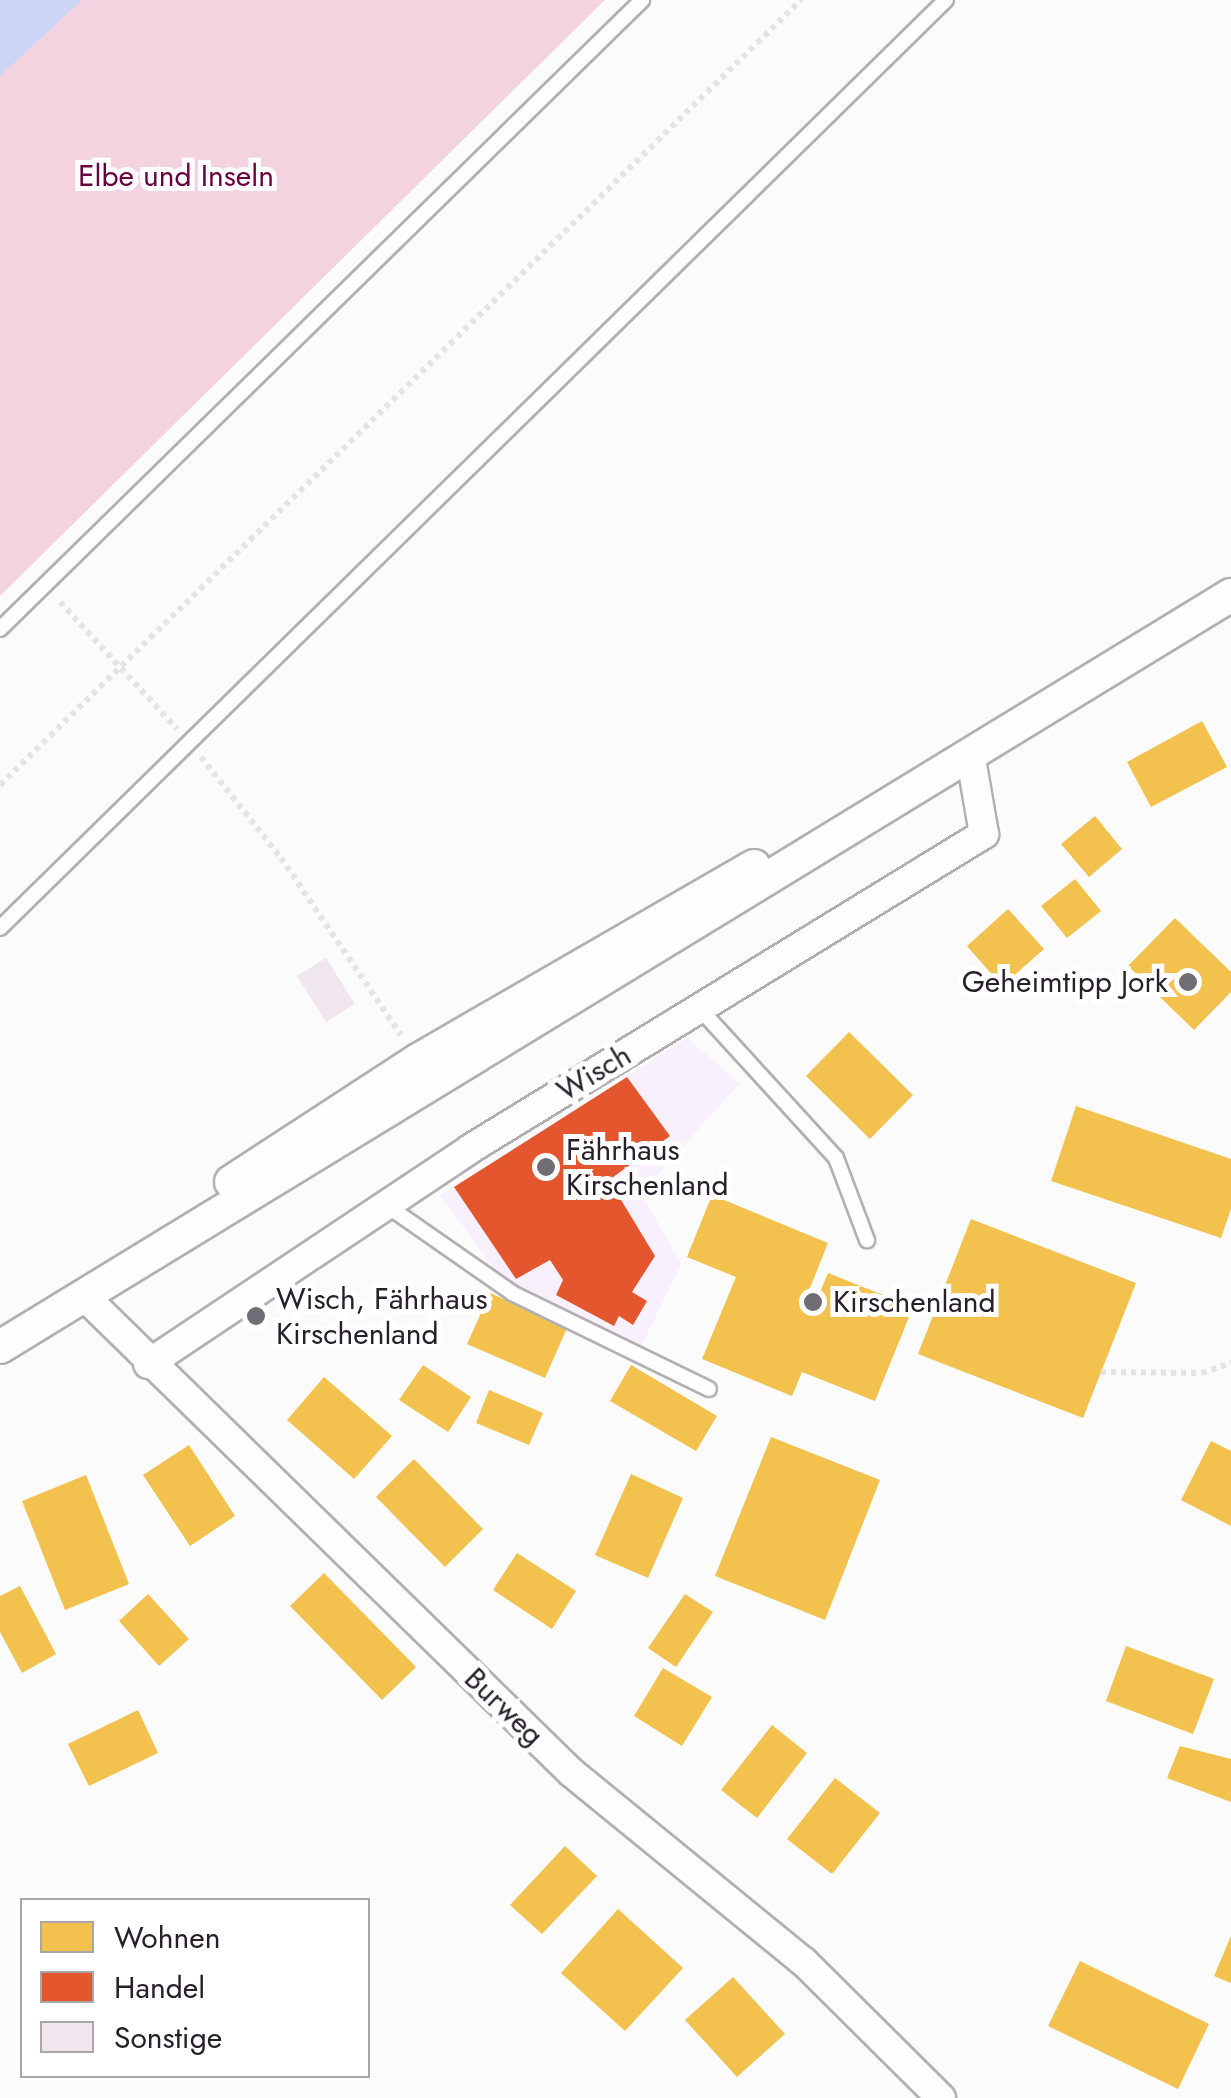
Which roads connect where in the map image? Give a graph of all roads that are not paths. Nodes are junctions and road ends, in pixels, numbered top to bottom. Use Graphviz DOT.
graph roads {
  1 [pos="642,0"];
  2 [pos="946,0"];
  3 [pos="1231,595"];
  4 [pos="0,629"];
  5 [pos="971,759"];
  6 [pos="895,805"];
  7 [pos="0,928"];
  8 [pos="699,1008"];
  9 [pos="385,1204"];
  10 [pos="868,1240"];
  11 [pos="113,1280"];
  12 [pos="84,1296"];
  13 [pos="0,1347"];
  14 [pos="148,1364"];
  15 [pos="710,1388"];
  16 [pos="941,2098"];
  1 -- 4 [label="lane"];
  2 -- 7 [label="lane"];
  3 -- 5 [label="street"];
  5 -- 6 [label="street"];
  5 -- 8 [label="street, Wisch"];
  6 -- 11 [label="street"];
  6 -- 11 [label="street"];
  8 -- 9 [label="street, Wisch"];
  8 -- 10 [label="lane"];
  9 -- 14 [label="street, Wisch"];
  9 -- 15 [label="lane"];
  11 -- 12 [label="street"];
  12 -- 13 [label="street"];
  12 -- 14 [label="street, Burweg"];
  14 -- 16 [label="street, Burweg"];
}
